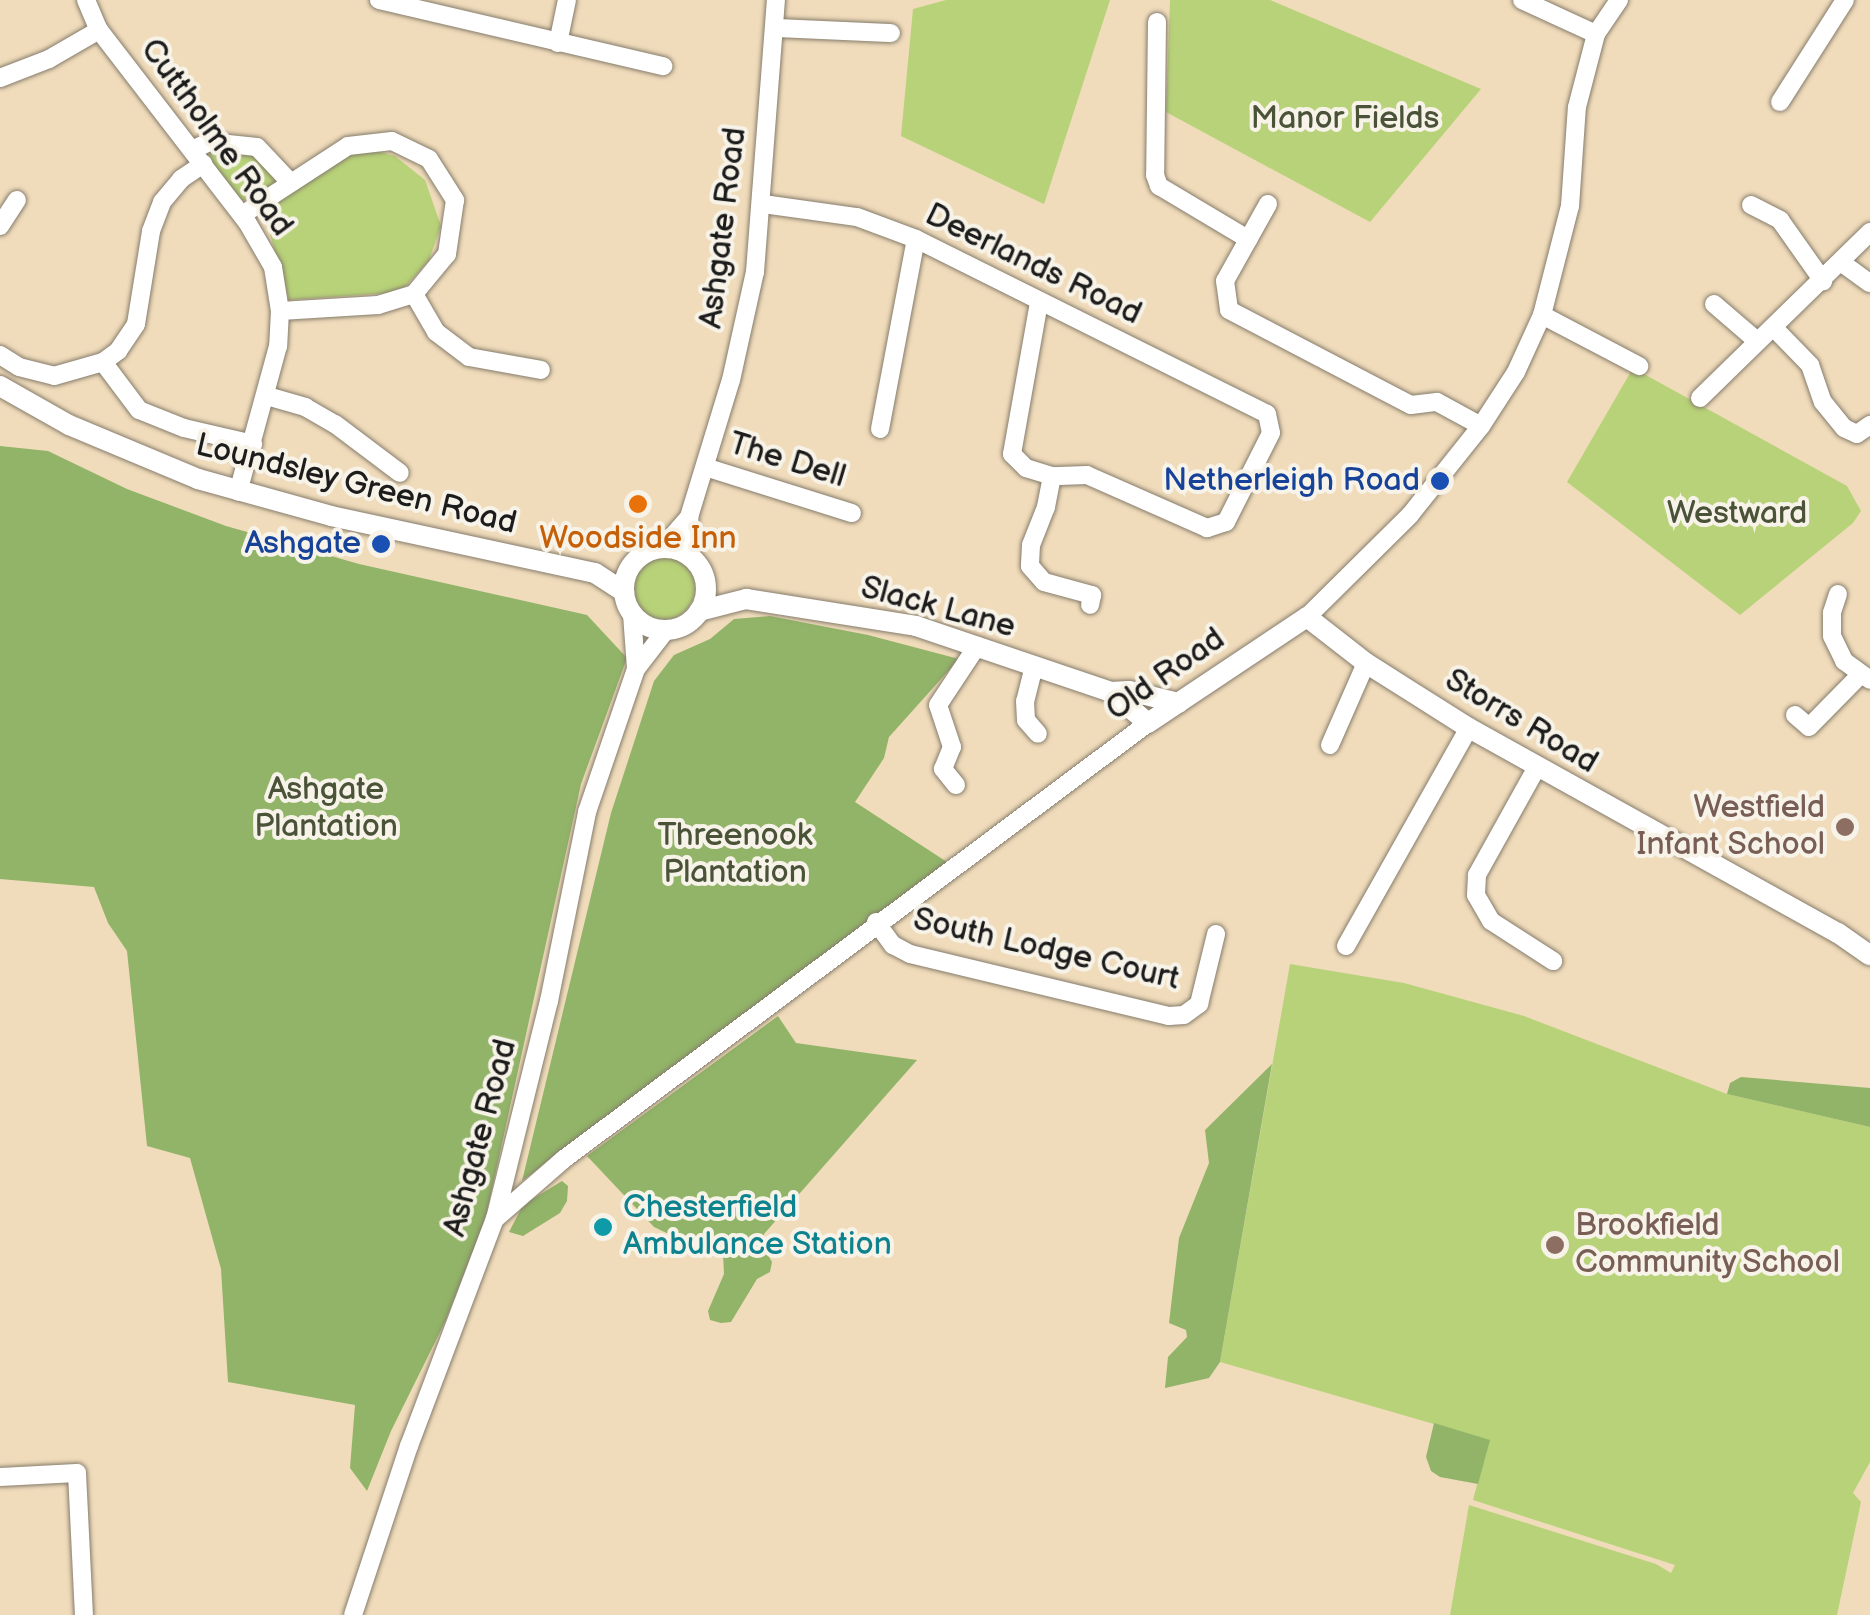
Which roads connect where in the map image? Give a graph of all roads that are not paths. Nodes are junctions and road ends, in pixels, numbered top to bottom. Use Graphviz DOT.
graph roads {
  1 [pos="86,0"];
  2 [pos="379,0"];
  3 [pos="568,0"];
  4 [pos="776,0"];
  5 [pos="1522,0"];
  6 [pos="1619,0"];
  7 [pos="1845,0"];
  8 [pos="432,7"];
  9 [pos="1157,22"];
  10 [pos="774,28"];
  11 [pos="99,30"];
  12 [pos="891,34"];
  13 [pos="1596,34"];
  14 [pos="558,43"];
  15 [pos="663,66"];
  16 [pos="0,78"];
  17 [pos="1780,102"];
  18 [pos="198,157"];
  19 [pos="289,181"];
  20 [pos="17,200"];
  21 [pos="762,204"];
  22 [pos="1268,204"];
  23 [pos="1751,205"];
  24 [pos="242,214"];
  25 [pos="0,226"];
  26 [pos="1870,232"];
  27 [pos="1248,239"];
  28 [pos="916,240"];
  29 [pos="1842,264"];
  30 [pos="1823,281"];
  31 [pos="1870,283"];
  32 [pos="414,294"];
  33 [pos="1039,302"];
  34 [pos="1714,304"];
  35 [pos="280,312"];
  36 [pos="1542,316"];
  37 [pos="1774,328"];
  38 [pos="1757,341"];
  39 [pos="0,355"];
  40 [pos="103,362"];
  41 [pos="1639,366"];
  42 [pos="541,370"];
  43 [pos="0,386"];
  44 [pos="266,396"];
  45 [pos="1700,398"];
  46 [pos="1870,425"];
  47 [pos="1481,426"];
  48 [pos="880,428"];
  49 [pos="253,444"];
  50 [pos="704,466"];
  51 [pos="400,474"];
  52 [pos="1052,476"];
  53 [pos="238,492"];
  54 [pos="852,513"];
  55 [pos="689,517"];
  56 [pos="663,547"];
  57 [pos="696,564"];
  58 [pos="630,567"];
  59 [pos="594,573"];
  60 [pos="624,592"];
  61 [pos="1838,594"];
  62 [pos="746,599"];
  63 [pos="1090,605"];
  64 [pos="699,611"];
  65 [pos="632,614"];
  66 [pos="1306,617"];
  67 [pos="666,630"];
  68 [pos="977,646"];
  69 [pos="1366,663"];
  70 [pos="1034,666"];
  71 [pos="636,668"];
  72 [pos="1866,677"];
  73 [pos="1111,692"];
  74 [pos="1179,703"];
  75 [pos="1796,714"];
  76 [pos="1148,724"];
  77 [pos="1469,728"];
  78 [pos="1038,734"];
  79 [pos="1330,745"];
  80 [pos="1537,768"];
  81 [pos="956,785"];
  82 [pos="876,922"];
  83 [pos="1216,934"];
  84 [pos="1346,946"];
  85 [pos="1870,955"];
  86 [pos="1554,961"];
  87 [pos="495,1220"];
  88 [pos="0,1477"];
  89 [pos="84,1615"];
  90 [pos="354,1615"];
  1 -- 11 [label="street, Cuttholme Road"];
  2 -- 8 [label="street"];
  3 -- 14 [label="street"];
  4 -- 10 [label="street, Ashgate Road"];
  5 -- 13 [label="street"];
  6 -- 13 [label="street, Old Road"];
  7 -- 17 [label="street"];
  8 -- 14 [label="street"];
  9 -- 27 [label="street"];
  10 -- 12 [label="street"];
  10 -- 21 [label="street, Ashgate Road"];
  11 -- 16 [label="street"];
  11 -- 18 [label="street, Cuttholme Road"];
  13 -- 36 [label="street, Old Road"];
  14 -- 15 [label="street"];
  18 -- 19 [label="street"];
  18 -- 24 [label="street, Cuttholme Road"];
  18 -- 40 [label="street"];
  19 -- 24 [label="street"];
  19 -- 32 [label="street"];
  20 -- 25 [label="street"];
  21 -- 28 [label="street, Deerlands Road"];
  21 -- 50 [label="street, Ashgate Road"];
  22 -- 27 [label="street"];
  23 -- 30 [label="street"];
  24 -- 35 [label="street, Cuttholme Road"];
  26 -- 29 [label="street"];
  27 -- 47 [label="street"];
  28 -- 33 [label="street, Deerlands Road"];
  28 -- 48 [label="street"];
  29 -- 30 [label="street"];
  29 -- 31 [label="street"];
  30 -- 37 [label="street"];
  32 -- 35 [label="street"];
  32 -- 42 [label="street"];
  33 -- 52 [label="street"];
  33 -- 52 [label="street, Deerlands Road"];
  34 -- 38 [label="street"];
  35 -- 44 [label="street, Cuttholme Road"];
  36 -- 41 [label="street"];
  36 -- 47 [label="street, Old Road"];
  37 -- 38 [label="street"];
  37 -- 46 [label="street"];
  38 -- 45 [label="street"];
  39 -- 40 [label="street"];
  40 -- 49 [label="street"];
  43 -- 53 [label="main road, Loundsley Green Road"];
  44 -- 49 [label="street, Cuttholme Road"];
  44 -- 51 [label="street"];
  47 -- 66 [label="street, Old Road"];
  49 -- 53 [label="street, Cuttholme Road"];
  50 -- 54 [label="street, The Dell"];
  50 -- 55 [label="street, Ashgate Road"];
  52 -- 63 [label="street"];
  53 -- 59 [label="main road, Loundsley Green Road"];
  55 -- 56 [label="street, Ashgate Road"];
  55 -- 57 [label="street, Ashgate Road"];
  56 -- 57 [label="main road"];
  56 -- 58 [label="main road"];
  57 -- 62 [label="main road, Slack Lane"];
  57 -- 64 [label="main road"];
  58 -- 59 [label="main road, Loundsley Green Road"];
  58 -- 60 [label="main road"];
  59 -- 60 [label="main road, Loundsley Green Road"];
  60 -- 65 [label="main road"];
  61 -- 72 [label="street"];
  62 -- 64 [label="main road, Slack Lane"];
  62 -- 68 [label="main road, Slack Lane"];
  64 -- 67 [label="main road"];
  65 -- 67 [label="main road"];
  65 -- 71 [label="street, Ashgate Road"];
  66 -- 69 [label="main road, Storrs Road"];
  66 -- 74 [label="main road, Old Road"];
  67 -- 71 [label="street, Ashgate Road"];
  68 -- 70 [label="main road, Slack Lane"];
  68 -- 81 [label="street"];
  69 -- 77 [label="main road, Storrs Road"];
  69 -- 79 [label="street"];
  70 -- 73 [label="main road, Slack Lane"];
  70 -- 78 [label="street"];
  71 -- 87 [label="street, Ashgate Road"];
  72 -- 75 [label="street"];
  73 -- 74 [label="main road, Slack Lane"];
  73 -- 76 [label="main road, Slack Lane"];
  74 -- 76 [label="main road, Old Road"];
  76 -- 82 [label="street, Old Road"];
  77 -- 80 [label="main road, Storrs Road"];
  77 -- 84 [label="street"];
  80 -- 85 [label="main road, Storrs Road"];
  80 -- 86 [label="street"];
  82 -- 83 [label="street, South Lodge Court"];
  82 -- 87 [label="street, Old Road"];
  87 -- 90 [label="street, Ashgate Road"];
  88 -- 89 [label="street"];
}
